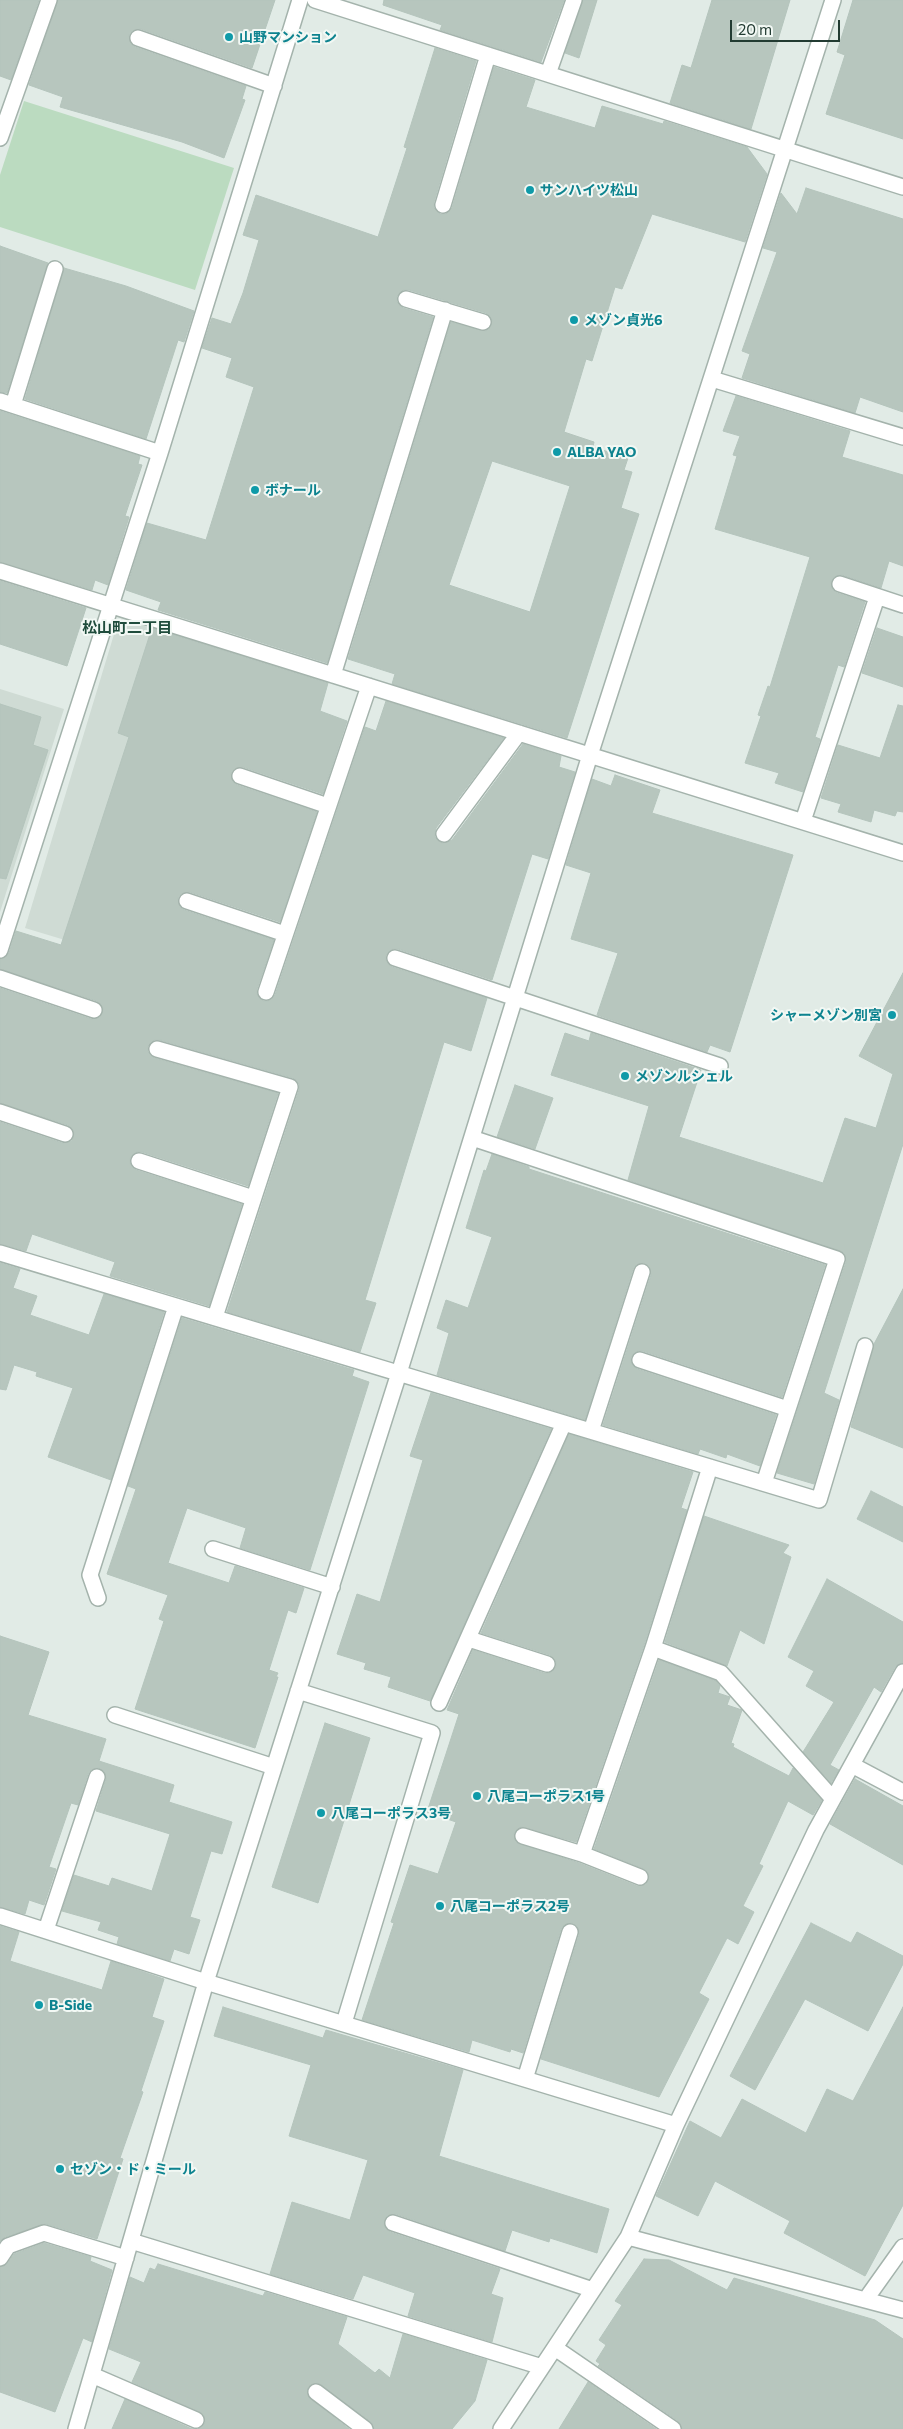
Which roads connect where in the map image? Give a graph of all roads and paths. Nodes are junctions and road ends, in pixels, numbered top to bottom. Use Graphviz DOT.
graph roads {
  1 [pos="49,0"];
  2 [pos="300,0"];
  3 [pos="314,0"];
  4 [pos="574,0"];
  5 [pos="832,0"];
  6 [pos="138,38"];
  7 [pos="488,55"];
  8 [pos="548,74"];
  9 [pos="274,86"];
  10 [pos="0,138"];
  11 [pos="786,150"];
  12 [pos="903,187"];
  13 [pos="442,206"];
  14 [pos="55,269"];
  15 [pos="406,299"];
  16 [pos="445,310"];
  17 [pos="483,322"];
  18 [pos="712,379"];
  19 [pos="6,403"];
  20 [pos="903,437"];
  21 [pos="160,453"];
  22 [pos="0,571"];
  23 [pos="840,584"];
  24 [pos="877,597"];
  25 [pos="110,604"];
  26 [pos="903,605"];
  27 [pos="333,675"];
  28 [pos="369,686"];
  29 [pos="519,733"];
  30 [pos="590,755"];
  31 [pos="240,776"];
  32 [pos="328,806"];
  33 [pos="803,821"];
  34 [pos="444,834"];
  35 [pos="903,853"];
  36 [pos="187,901"];
  37 [pos="285,934"];
  38 [pos="0,950"];
  39 [pos="395,958"];
  40 [pos="0,978"];
  41 [pos="266,992"];
  42 [pos="515,999"];
  43 [pos="94,1010"];
  44 [pos="157,1048"];
  45 [pos="720,1066"];
  46 [pos="0,1112"];
  47 [pos="64,1134"];
  48 [pos="472,1138"];
  49 [pos="139,1161"];
  50 [pos="254,1198"];
  51 [pos="0,1253"];
  52 [pos="642,1272"];
  53 [pos="176,1306"];
  54 [pos="215,1317"];
  55 [pos="865,1346"];
  56 [pos="640,1360"];
  57 [pos="399,1373"];
  58 [pos="788,1409"];
  59 [pos="564,1423"];
  60 [pos="591,1431"];
  61 [pos="710,1467"];
  62 [pos="764,1483"];
  63 [pos="213,1549"];
  64 [pos="332,1587"];
  65 [pos="98,1598"];
  66 [pos="469,1639"];
  67 [pos="653,1648"];
  68 [pos="547,1664"];
  69 [pos="903,1672"];
  70 [pos="298,1692"];
  71 [pos="439,1703"];
  72 [pos="115,1715"];
  73 [pos="852,1764"];
  74 [pos="274,1767"];
  75 [pos="97,1777"];
  76 [pos="903,1792"];
  77 [pos="833,1799"];
  78 [pos="522,1836"];
  79 [pos="582,1854"];
  80 [pos="640,1877"];
  81 [pos="0,1916"];
  82 [pos="46,1930"];
  83 [pos="570,1932"];
  84 [pos="206,1982"];
  85 [pos="344,2023"];
  86 [pos="525,2079"];
  87 [pos="676,2125"];
  88 [pos="393,2223"];
  89 [pos="628,2237"];
  90 [pos="131,2241"];
  91 [pos="903,2247"];
  92 [pos="0,2258"];
  93 [pos="126,2258"];
  94 [pos="593,2290"];
  95 [pos="866,2299"];
  96 [pos="903,2310"];
  97 [pos="554,2348"];
  98 [pos="542,2367"];
  99 [pos="92,2375"];
  100 [pos="316,2392"];
  101 [pos="196,2420"];
  102 [pos="76,2429"];
  103 [pos="365,2429"];
  104 [pos="501,2429"];
  105 [pos="673,2429"];
  1 -- 10 [label="street"];
  2 -- 9 [label="street"];
  3 -- 7 [label="street"];
  4 -- 8 [label="street"];
  5 -- 11 [label="street"];
  6 -- 9 [label="street"];
  7 -- 8 [label="street"];
  7 -- 13 [label="street"];
  8 -- 11 [label="street"];
  9 -- 21 [label="street"];
  11 -- 12 [label="street"];
  11 -- 18 [label="street"];
  14 -- 19 [label="street"];
  15 -- 16 [label="street"];
  16 -- 17 [label="street"];
  16 -- 27 [label="street"];
  18 -- 20 [label="street"];
  18 -- 30 [label="street"];
  19 -- 21 [label="street"];
  21 -- 25 [label="street"];
  22 -- 25 [label="street"];
  23 -- 24 [label="street"];
  24 -- 26 [label="street"];
  24 -- 33 [label="street"];
  25 -- 27 [label="street"];
  25 -- 38 [label="street"];
  27 -- 28 [label="street"];
  28 -- 29 [label="street"];
  28 -- 32 [label="street"];
  29 -- 30 [label="street"];
  29 -- 34 [label="street"];
  30 -- 33 [label="street"];
  30 -- 42 [label="street"];
  31 -- 32 [label="street"];
  32 -- 37 [label="street"];
  33 -- 35 [label="street"];
  36 -- 37 [label="street"];
  37 -- 41 [label="street"];
  39 -- 42 [label="street"];
  40 -- 43 [label="street"];
  42 -- 45 [label="street"];
  42 -- 48 [label="street"];
  44 -- 50 [label="street"];
  46 -- 47 [label="street"];
  48 -- 57 [label="street"];
  48 -- 58 [label="street"];
  49 -- 50 [label="street"];
  50 -- 54 [label="street"];
  51 -- 53 [label="street"];
  52 -- 60 [label="street"];
  53 -- 54 [label="street"];
  53 -- 65 [label="street"];
  54 -- 57 [label="street"];
  55 -- 62 [label="street"];
  56 -- 58 [label="street"];
  57 -- 59 [label="street"];
  57 -- 64 [label="street"];
  58 -- 62 [label="street"];
  59 -- 60 [label="street"];
  59 -- 66 [label="street"];
  60 -- 61 [label="street"];
  61 -- 62 [label="street"];
  61 -- 67 [label="street"];
  63 -- 64 [label="street"];
  64 -- 70 [label="street"];
  66 -- 68 [label="street"];
  66 -- 71 [label="street"];
  67 -- 77 [label="street"];
  67 -- 79 [label="street"];
  69 -- 73 [label="street"];
  70 -- 74 [label="street"];
  70 -- 85 [label="street"];
  72 -- 74 [label="street"];
  73 -- 76 [label="street"];
  73 -- 77 [label="street"];
  74 -- 84 [label="street"];
  75 -- 82 [label="street"];
  77 -- 87 [label="street"];
  78 -- 79 [label="street"];
  79 -- 80 [label="street"];
  81 -- 82 [label="street"];
  82 -- 84 [label="street"];
  83 -- 86 [label="street"];
  84 -- 85 [label="street"];
  84 -- 90 [label="street"];
  85 -- 86 [label="street"];
  86 -- 87 [label="street"];
  87 -- 89 [label="street"];
  88 -- 94 [label="street"];
  89 -- 94 [label="street"];
  89 -- 95 [label="street"];
  90 -- 93 [label="street"];
  90 -- 98 [label="street"];
  91 -- 95 [label="street"];
  92 -- 93 [label="street"];
  93 -- 99 [label="street"];
  94 -- 97 [label="street"];
  95 -- 96 [label="street"];
  97 -- 98 [label="street"];
  97 -- 105 [label="street"];
  98 -- 104 [label="street"];
  99 -- 101 [label="street"];
  99 -- 102 [label="street"];
  100 -- 103 [label="street"];
}
